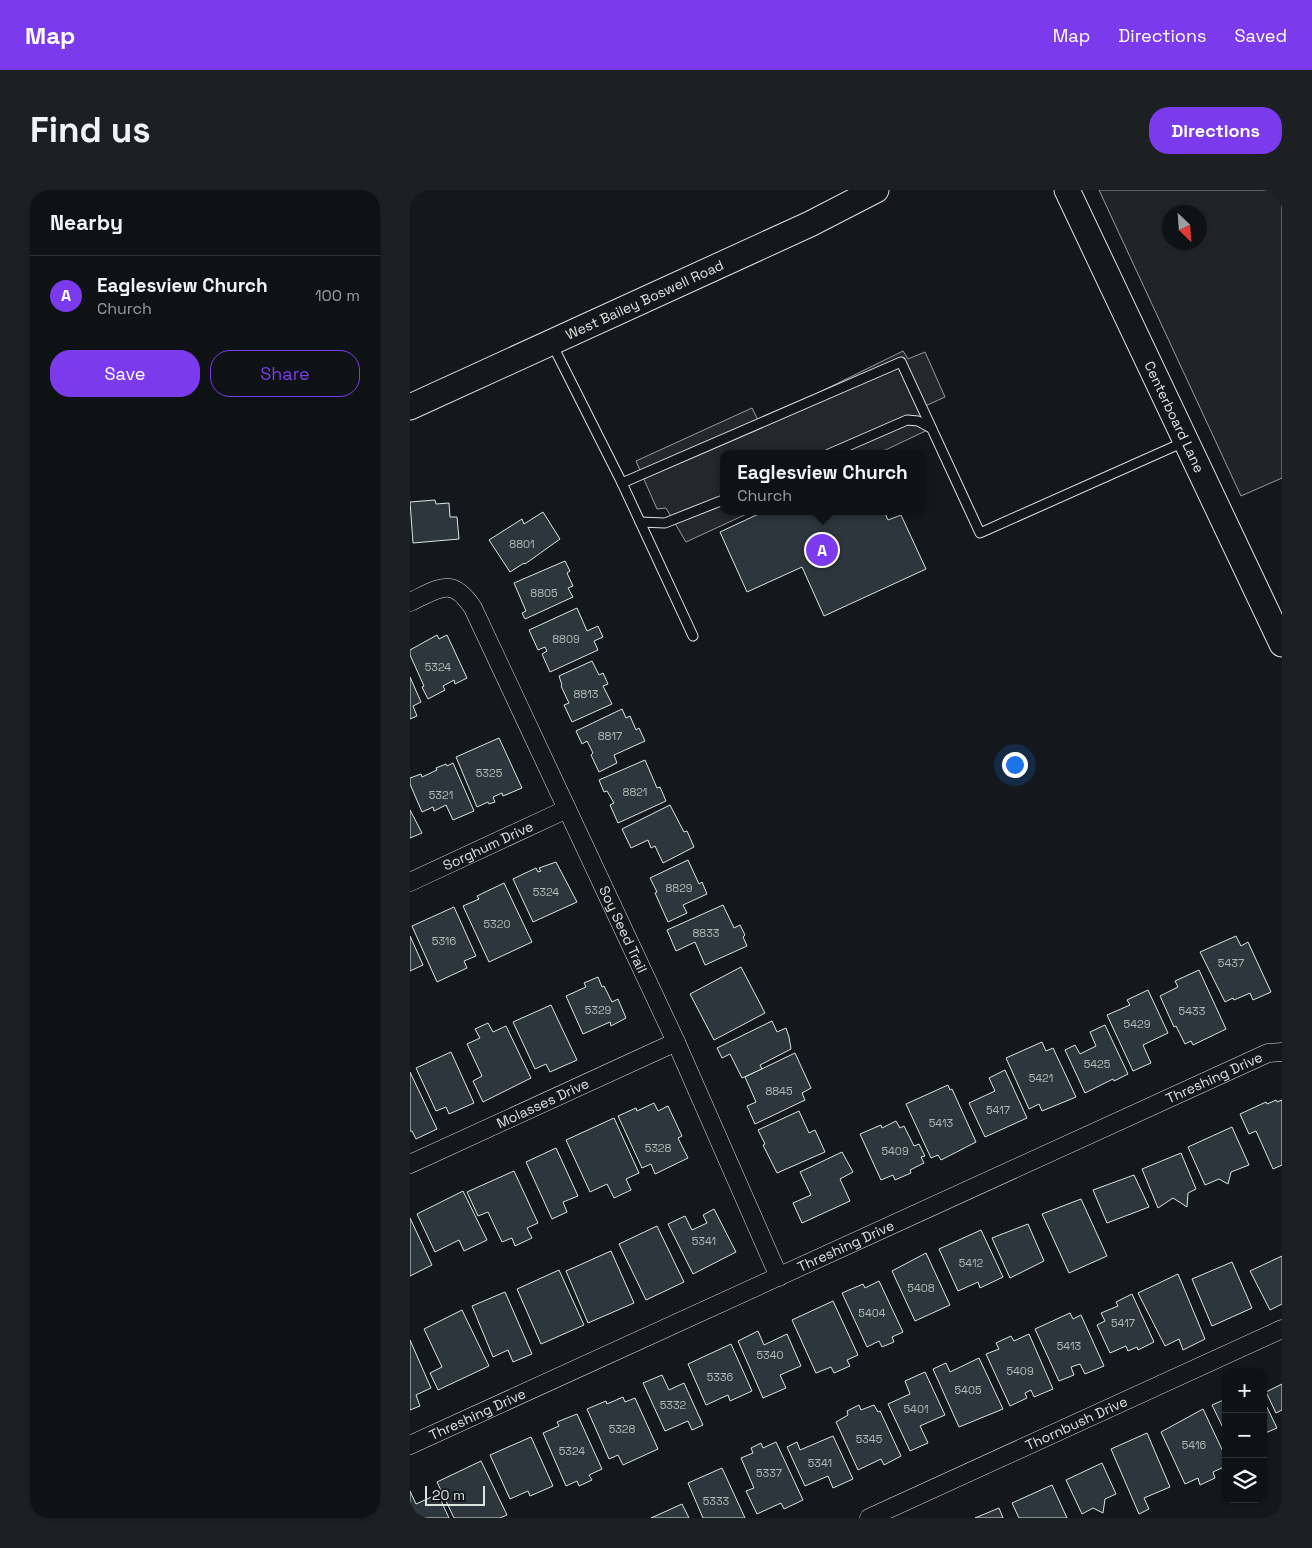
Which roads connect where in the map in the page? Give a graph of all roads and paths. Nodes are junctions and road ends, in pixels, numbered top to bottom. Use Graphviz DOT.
graph roads {
  1 [pos="876,190"];
  2 [pos="1067,190"];
  3 [pos="551,342"];
  4 [pos="410,407"];
  5 [pos="931,428"];
  6 [pos="1186,440"];
  7 [pos="838,450"];
  8 [pos="622,483"];
  9 [pos="720,501"];
  10 [pos="640,522"];
  11 [pos="410,602"];
  12 [pos="693,636"];
  13 [pos="1282,644"];
  14 [pos="568,809"];
  15 [pos="410,882"];
  16 [pos="676,1042"];
  17 [pos="1282,1052"];
  18 [pos="410,1164"];
  19 [pos="779,1277"];
  20 [pos="1282,1329"];
  21 [pos="410,1446"];
  22 [pos="869,1518"];
  1 -- 3 [label="main road, West Bailey Boswell Road"];
  2 -- 6 [label="main road, Centerboard Lane"];
  3 -- 4 [label="main road, West Bailey Boswell Road"];
  3 -- 8 [label="lane"];
  5 -- 6 [label="lane"];
  5 -- 7 [label="lane"];
  5 -- 8 [label="lane"];
  6 -- 13 [label="main road, Centerboard Lane"];
  8 -- 10 [label="lane"];
  9 -- 10 [label="lane"];
  10 -- 12 [label="lane"];
  11 -- 14 [label="street, Soy Seed Trail"];
  14 -- 15 [label="street, Sorghum Drive"];
  14 -- 16 [label="street, Soy Seed Trail"];
  16 -- 18 [label="street, Molasses Drive"];
  16 -- 19 [label="street, Soy Seed Trail"];
  17 -- 19 [label="street, Threshing Drive"];
  19 -- 21 [label="street, Threshing Drive"];
  20 -- 22 [label="street, Thornbush Drive"];
}
